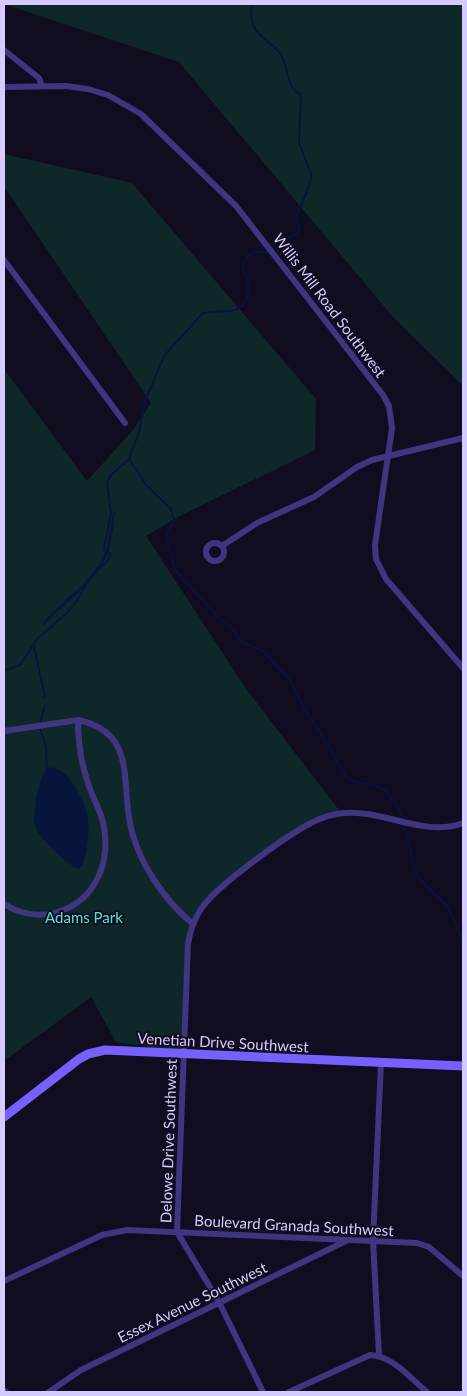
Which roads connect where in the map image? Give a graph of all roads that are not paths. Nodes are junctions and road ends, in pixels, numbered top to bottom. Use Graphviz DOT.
graph roads {
  1 [pos="4,50"];
  2 [pos="42,86"];
  3 [pos="4,88"];
  4 [pos="4,260"];
  5 [pos="125,423"];
  6 [pos="463,438"];
  7 [pos="389,455"];
  8 [pos="222,546"];
  9 [pos="463,668"];
  10 [pos="78,720"];
  11 [pos="4,732"];
  12 [pos="463,823"];
  13 [pos="4,904"];
  14 [pos="193,924"];
  15 [pos="183,1054"];
  16 [pos="381,1063"];
  17 [pos="463,1066"];
  18 [pos="4,1117"];
  19 [pos="178,1232"];
  20 [pos="349,1239"];
  21 [pos="372,1240"];
  22 [pos="463,1276"];
  23 [pos="4,1281"];
  24 [pos="220,1302"];
  25 [pos="379,1355"];
  26 [pos="49,1392"];
  27 [pos="263,1392"];
  28 [pos="289,1392"];
  29 [pos="427,1392"];
  1 -- 2 [label="street"];
  2 -- 3 [label="street, Willis Mill Road Southwest"];
  2 -- 7 [label="street, Willis Mill Road Southwest"];
  4 -- 5 [label="street"];
  6 -- 7 [label="street"];
  7 -- 8 [label="street"];
  7 -- 9 [label="street, Willis Mill Road Southwest"];
  10 -- 11 [label="street"];
  10 -- 13 [label="street"];
  10 -- 14 [label="street"];
  12 -- 14 [label="street"];
  14 -- 15 [label="street, Delowe Drive Southwest"];
  15 -- 16 [label="street, Venetian Drive Southwest"];
  15 -- 18 [label="street, Venetian Drive Southwest"];
  15 -- 19 [label="street, Delowe Drive Southwest"];
  16 -- 17 [label="street, Venetian Drive Southwest"];
  16 -- 21 [label="street"];
  19 -- 20 [label="street, Boulevard Granada Southwest"];
  19 -- 23 [label="street, Boulevard Granada Southwest"];
  19 -- 24 [label="street, Delowe Drive Southwest"];
  20 -- 21 [label="street, Boulevard Granada Southwest"];
  20 -- 24 [label="street, Essex Avenue Southwest"];
  21 -- 22 [label="street, Boulevard Granada Southwest"];
  21 -- 25 [label="street"];
  24 -- 26 [label="street, Essex Avenue Southwest"];
  24 -- 27 [label="street, Delowe Drive Southwest"];
  25 -- 28 [label="street"];
  25 -- 29 [label="street"];
}
